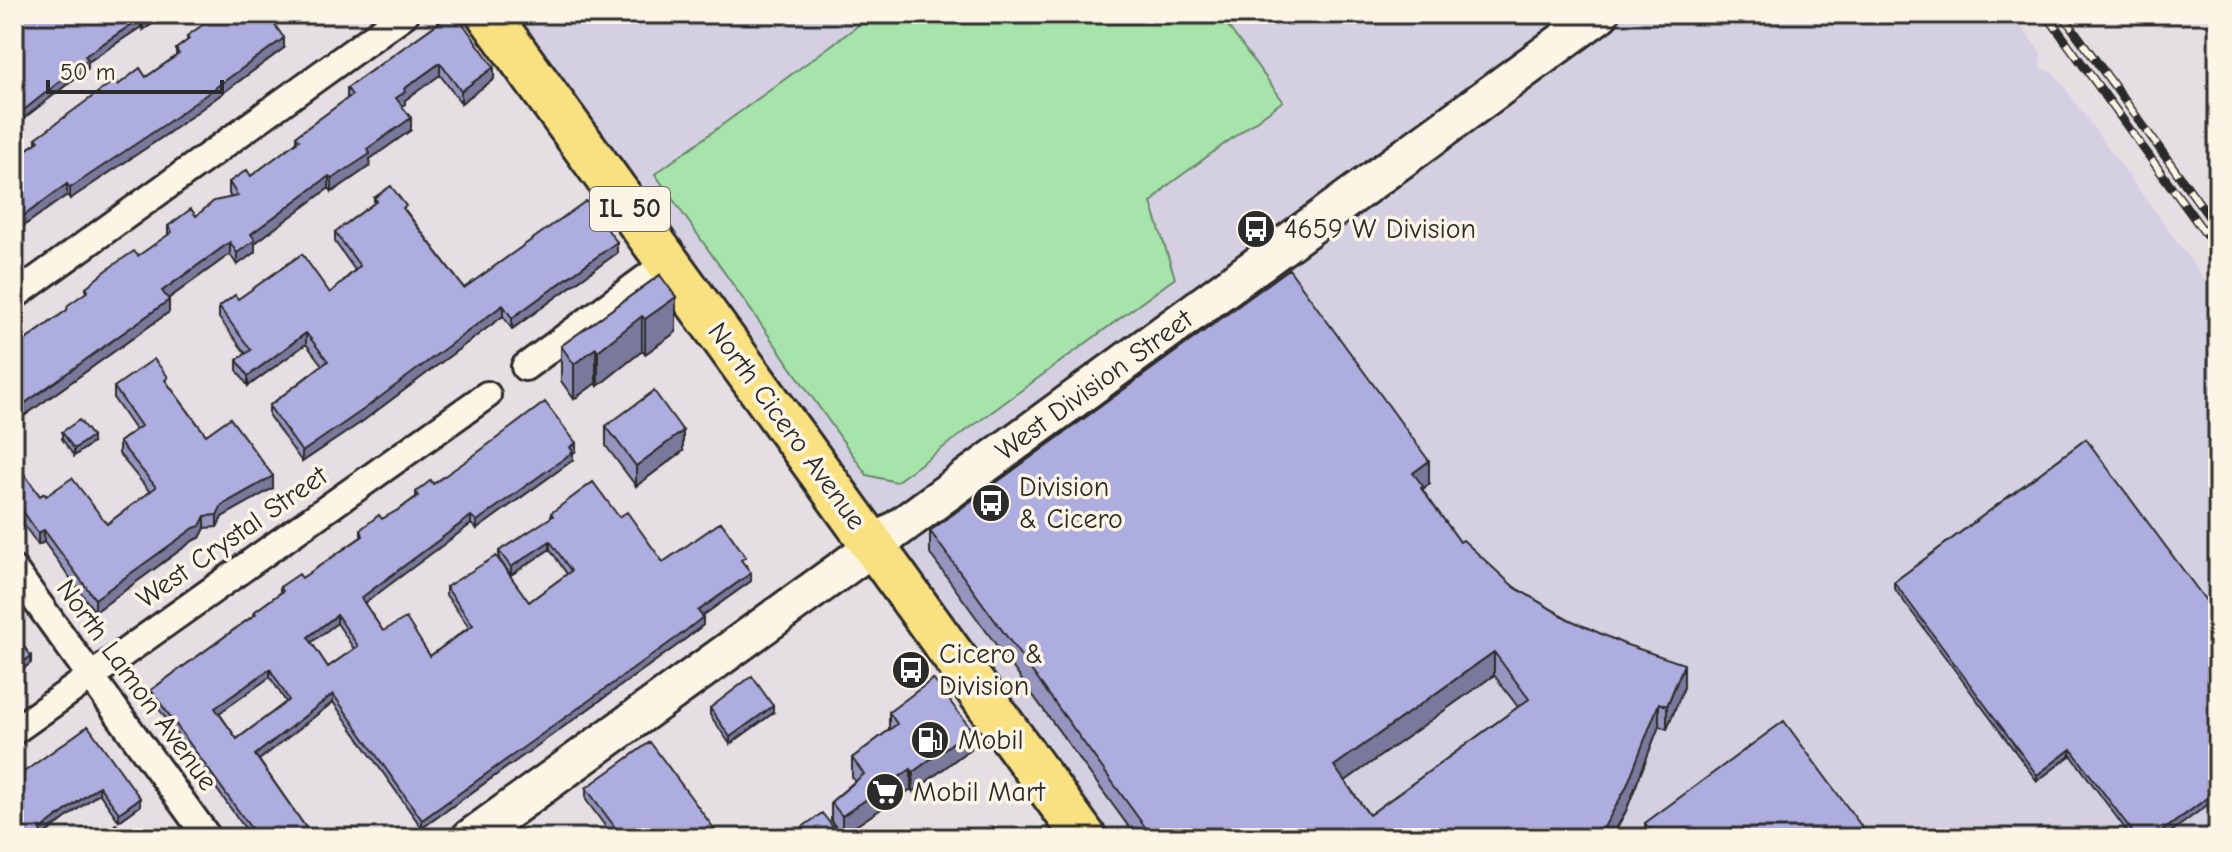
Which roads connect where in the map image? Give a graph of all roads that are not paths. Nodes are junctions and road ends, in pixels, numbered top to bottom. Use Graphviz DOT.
graph roads {
  1 [pos="405,14"];
  2 [pos="488,14"];
  3 [pos="1600,14"];
  4 [pos="668,262"];
  5 [pos="14,296"];
  6 [pos="525,367"];
  7 [pos="487,395"];
  8 [pos="874,546"];
  9 [pos="14,570"];
  10 [pos="91,676"];
  11 [pos="14,731"];
  12 [pos="208,838"];
  13 [pos="470,838"];
  14 [pos="1085,838"];
  1 -- 5 [label="street"];
  2 -- 4 [label="main road, North Cicero Avenue / IL 50"];
  3 -- 8 [label="main road, West Division Street"];
  4 -- 6 [label="street"];
  4 -- 8 [label="main road, North Cicero Avenue / IL 50"];
  7 -- 10 [label="street, West Crystal Street"];
  8 -- 13 [label="main road, West Division Street"];
  8 -- 14 [label="main road, North Cicero Avenue / IL 50"];
  9 -- 10 [label="street, North Lamon Avenue"];
  10 -- 11 [label="street, West Crystal Street"];
  10 -- 12 [label="street, North Lamon Avenue"];
}
